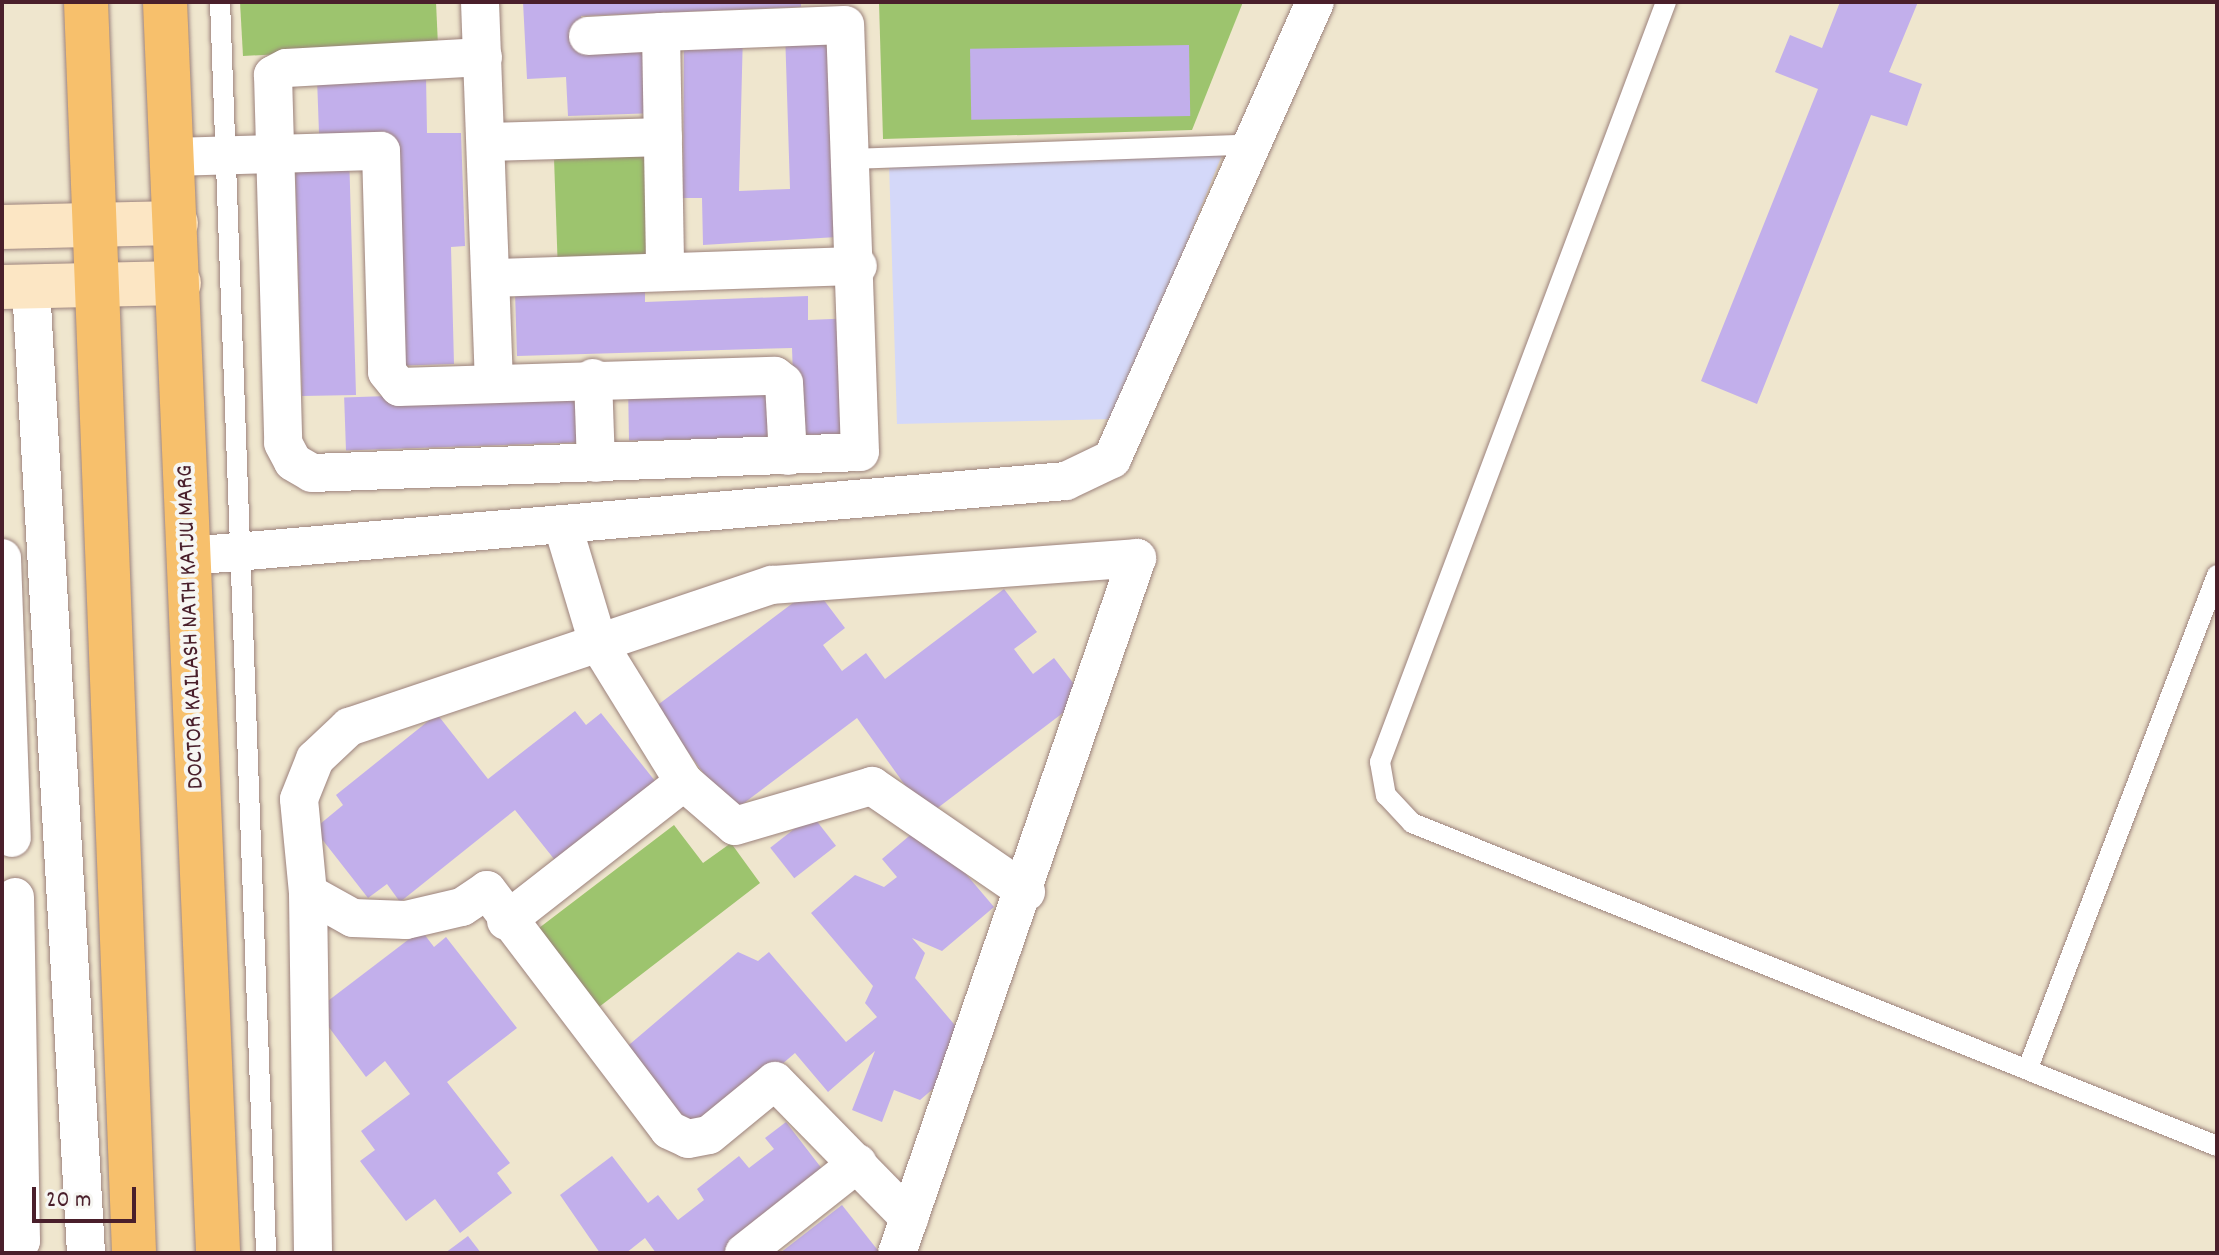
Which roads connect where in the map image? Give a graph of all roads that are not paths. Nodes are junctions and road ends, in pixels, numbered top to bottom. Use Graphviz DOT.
graph roads {
  1 [pos="86,2"];
  2 [pos="165,2"];
  3 [pos="220,2"];
  4 [pos="480,2"];
  5 [pos="1315,2"];
  6 [pos="1666,2"];
  7 [pos="661,32"];
  8 [pos="588,36"];
  9 [pos="483,57"];
  10 [pos="663,137"];
  11 [pos="489,142"];
  12 [pos="1254,144"];
  13 [pos="222,151"];
  14 [pos="274,152"];
  15 [pos="174,157"];
  16 [pos="854,159"];
  17 [pos="176,223"];
  18 [pos="92,226"];
  19 [pos="2,227"];
  20 [pos="858,266"];
  21 [pos="665,272"];
  22 [pos="494,278"];
  23 [pos="179,283"];
  24 [pos="95,285"];
  25 [pos="16,287"];
  26 [pos="593,378"];
  27 [pos="494,381"];
  28 [pos="788,456"];
  29 [pos="596,463"];
  30 [pos="563,526"];
  31 [pos="239,553"];
  32 [pos="189,556"];
  33 [pos="2,558"];
  34 [pos="2217,575"];
  35 [pos="598,643"];
  36 [pos="111,682"];
  37 [pos="58,685"];
  38 [pos="5,688"];
  39 [pos="684,782"];
  40 [pos="12,838"];
  41 [pos="1026,892"];
  42 [pos="308,893"];
  43 [pos="15,897"];
  44 [pos="506,921"];
  45 [pos="73,981"];
  46 [pos="17,983"];
  47 [pos="2028,1068"];
  48 [pos="2217,1146"];
  49 [pos="858,1163"];
  50 [pos="903,1236"];
  51 [pos="2,1242"];
  52 [pos="86,1253"];
  53 [pos="134,1253"];
  54 [pos="218,1253"];
  55 [pos="266,1253"];
  56 [pos="313,1253"];
  57 [pos="744,1253"];
  1 -- 18 [label="main road"];
  2 -- 15 [label="main road, DOCTOR KAILASH NATH KATJU MARG"];
  3 -- 13 [label="lane"];
  4 -- 9 [label="street"];
  5 -- 12 [label="street"];
  6 -- 47 [label="lane"];
  7 -- 8 [label="street"];
  7 -- 10 [label="street"];
  7 -- 16 [label="street"];
  9 -- 11 [label="street"];
  9 -- 14 [label="street"];
  10 -- 11 [label="street"];
  10 -- 21 [label="street"];
  11 -- 22 [label="street"];
  12 -- 16 [label="lane"];
  12 -- 30 [label="street"];
  13 -- 14 [label="street"];
  13 -- 15 [label="street"];
  13 -- 31 [label="lane"];
  14 -- 27 [label="street"];
  14 -- 29 [label="street"];
  15 -- 17 [label="main road, DOCTOR KAILASH NATH KATJU MARG"];
  16 -- 20 [label="street"];
  17 -- 18 [label="street"];
  17 -- 23 [label="main road, DOCTOR KAILASH NATH KATJU MARG"];
  18 -- 19 [label="street"];
  18 -- 24 [label="main road"];
  20 -- 21 [label="street"];
  20 -- 28 [label="street"];
  21 -- 22 [label="street"];
  22 -- 27 [label="street"];
  23 -- 24 [label="street"];
  23 -- 32 [label="main road, DOCTOR KAILASH NATH KATJU MARG"];
  24 -- 25 [label="street"];
  24 -- 36 [label="main road"];
  25 -- 37 [label="street"];
  26 -- 27 [label="street"];
  26 -- 28 [label="street"];
  26 -- 29 [label="street"];
  28 -- 29 [label="street"];
  30 -- 31 [label="street"];
  30 -- 35 [label="street"];
  31 -- 32 [label="street"];
  31 -- 55 [label="lane"];
  32 -- 54 [label="main road, DOCTOR KAILASH NATH KATJU MARG"];
  33 -- 38 [label="street"];
  34 -- 47 [label="lane"];
  35 -- 39 [label="street"];
  35 -- 41 [label="street"];
  35 -- 42 [label="street"];
  36 -- 37 [label="street"];
  36 -- 53 [label="main road"];
  37 -- 38 [label="street"];
  37 -- 45 [label="street"];
  38 -- 40 [label="street"];
  39 -- 41 [label="street"];
  39 -- 44 [label="street"];
  41 -- 50 [label="street"];
  42 -- 44 [label="street"];
  42 -- 56 [label="street"];
  43 -- 46 [label="street"];
  44 -- 49 [label="street"];
  45 -- 46 [label="street"];
  45 -- 52 [label="street"];
  46 -- 51 [label="street"];
  47 -- 48 [label="lane"];
  49 -- 50 [label="street"];
  49 -- 57 [label="street"];
}
